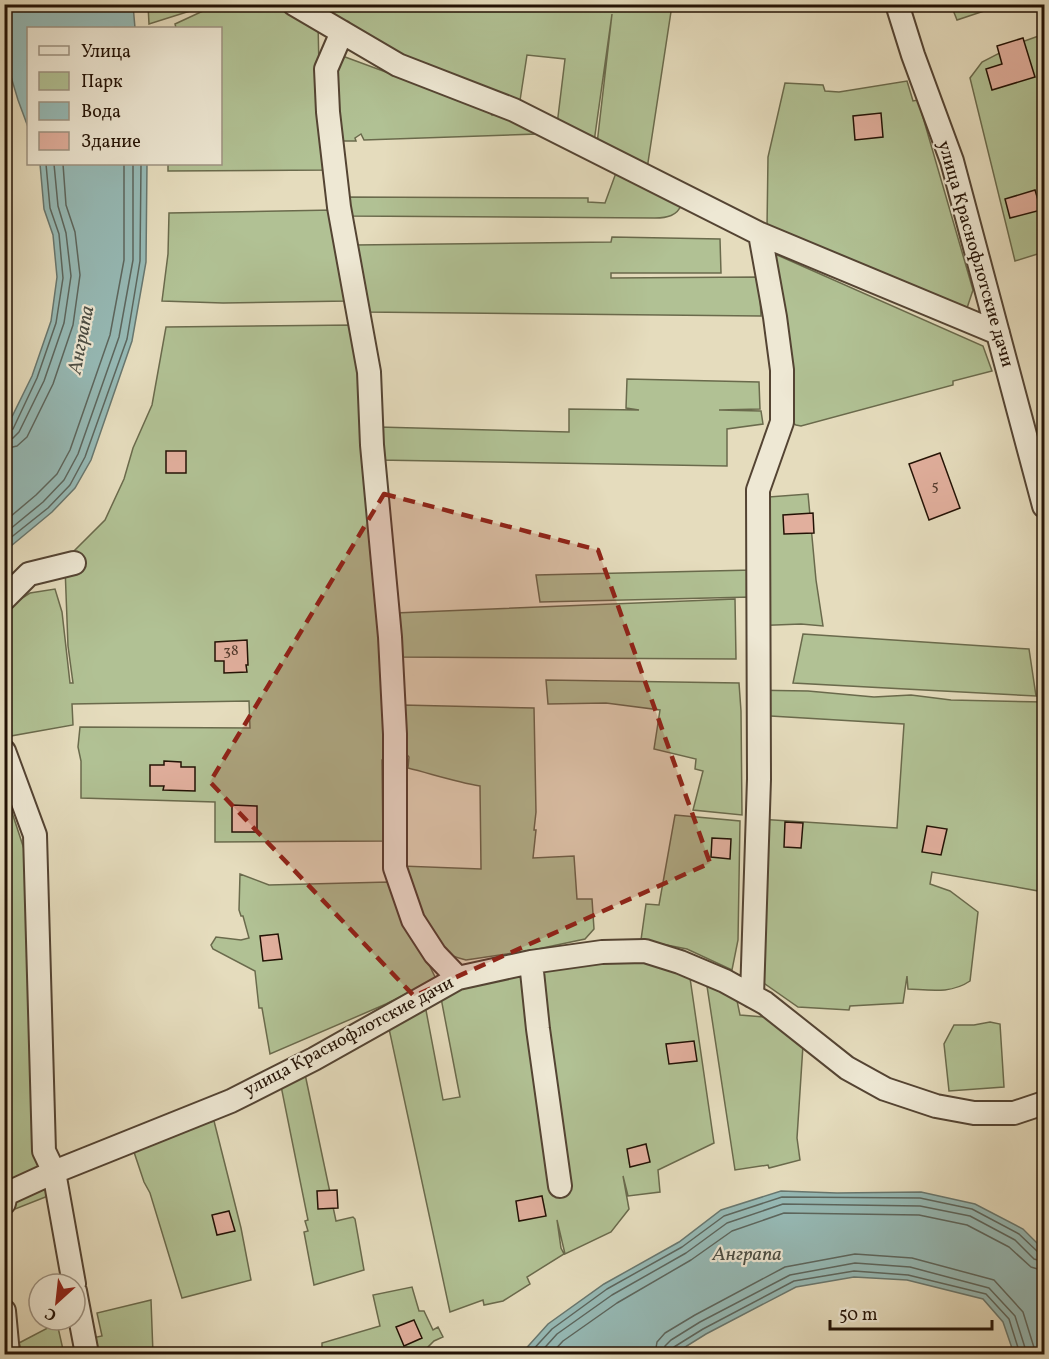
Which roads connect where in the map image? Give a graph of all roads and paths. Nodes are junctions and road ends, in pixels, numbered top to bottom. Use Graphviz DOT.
graph roads {
  1 [pos="294,4"];
  2 [pos="897,4"];
  3 [pos="342,32"];
  4 [pos="760,234"];
  5 [pos="998,333"];
  6 [pos="1044,506"];
  7 [pos="74,563"];
  8 [pos="4,599"];
  9 [pos="4,751"];
  10 [pos="531,962"];
  11 [pos="458,978"];
  12 [pos="752,996"];
  13 [pos="1044,1103"];
  14 [pos="54,1172"];
  15 [pos="560,1186"];
  16 [pos="5,1197"];
  17 [pos="72,1272"];
  18 [pos="4,1311"];
  19 [pos="83,1332"];
  20 [pos="8,1354"];
  21 [pos="87,1354"];
  1 -- 3 [label="street"];
  2 -- 5 [label="street, улица Краснофлотские дачи"];
  3 -- 4 [label="street"];
  3 -- 11 [label="street"];
  4 -- 5 [label="street"];
  4 -- 12 [label="street"];
  5 -- 6 [label="street, улица Краснофлотские дачи"];
  7 -- 8 [label="street"];
  9 -- 14 [label="street"];
  10 -- 11 [label="street, улица Краснофлотские дачи"];
  10 -- 12 [label="street, улица Краснофлотские дачи"];
  10 -- 15 [label="street"];
  11 -- 14 [label="street, улица Краснофлотские дачи"];
  12 -- 13 [label="street, улица Краснофлотские дачи"];
  14 -- 16 [label="street, улица Краснофлотские дачи"];
  14 -- 17 [label="street"];
  18 -- 20 [label="street"];
  19 -- 21 [label="street"];
}
